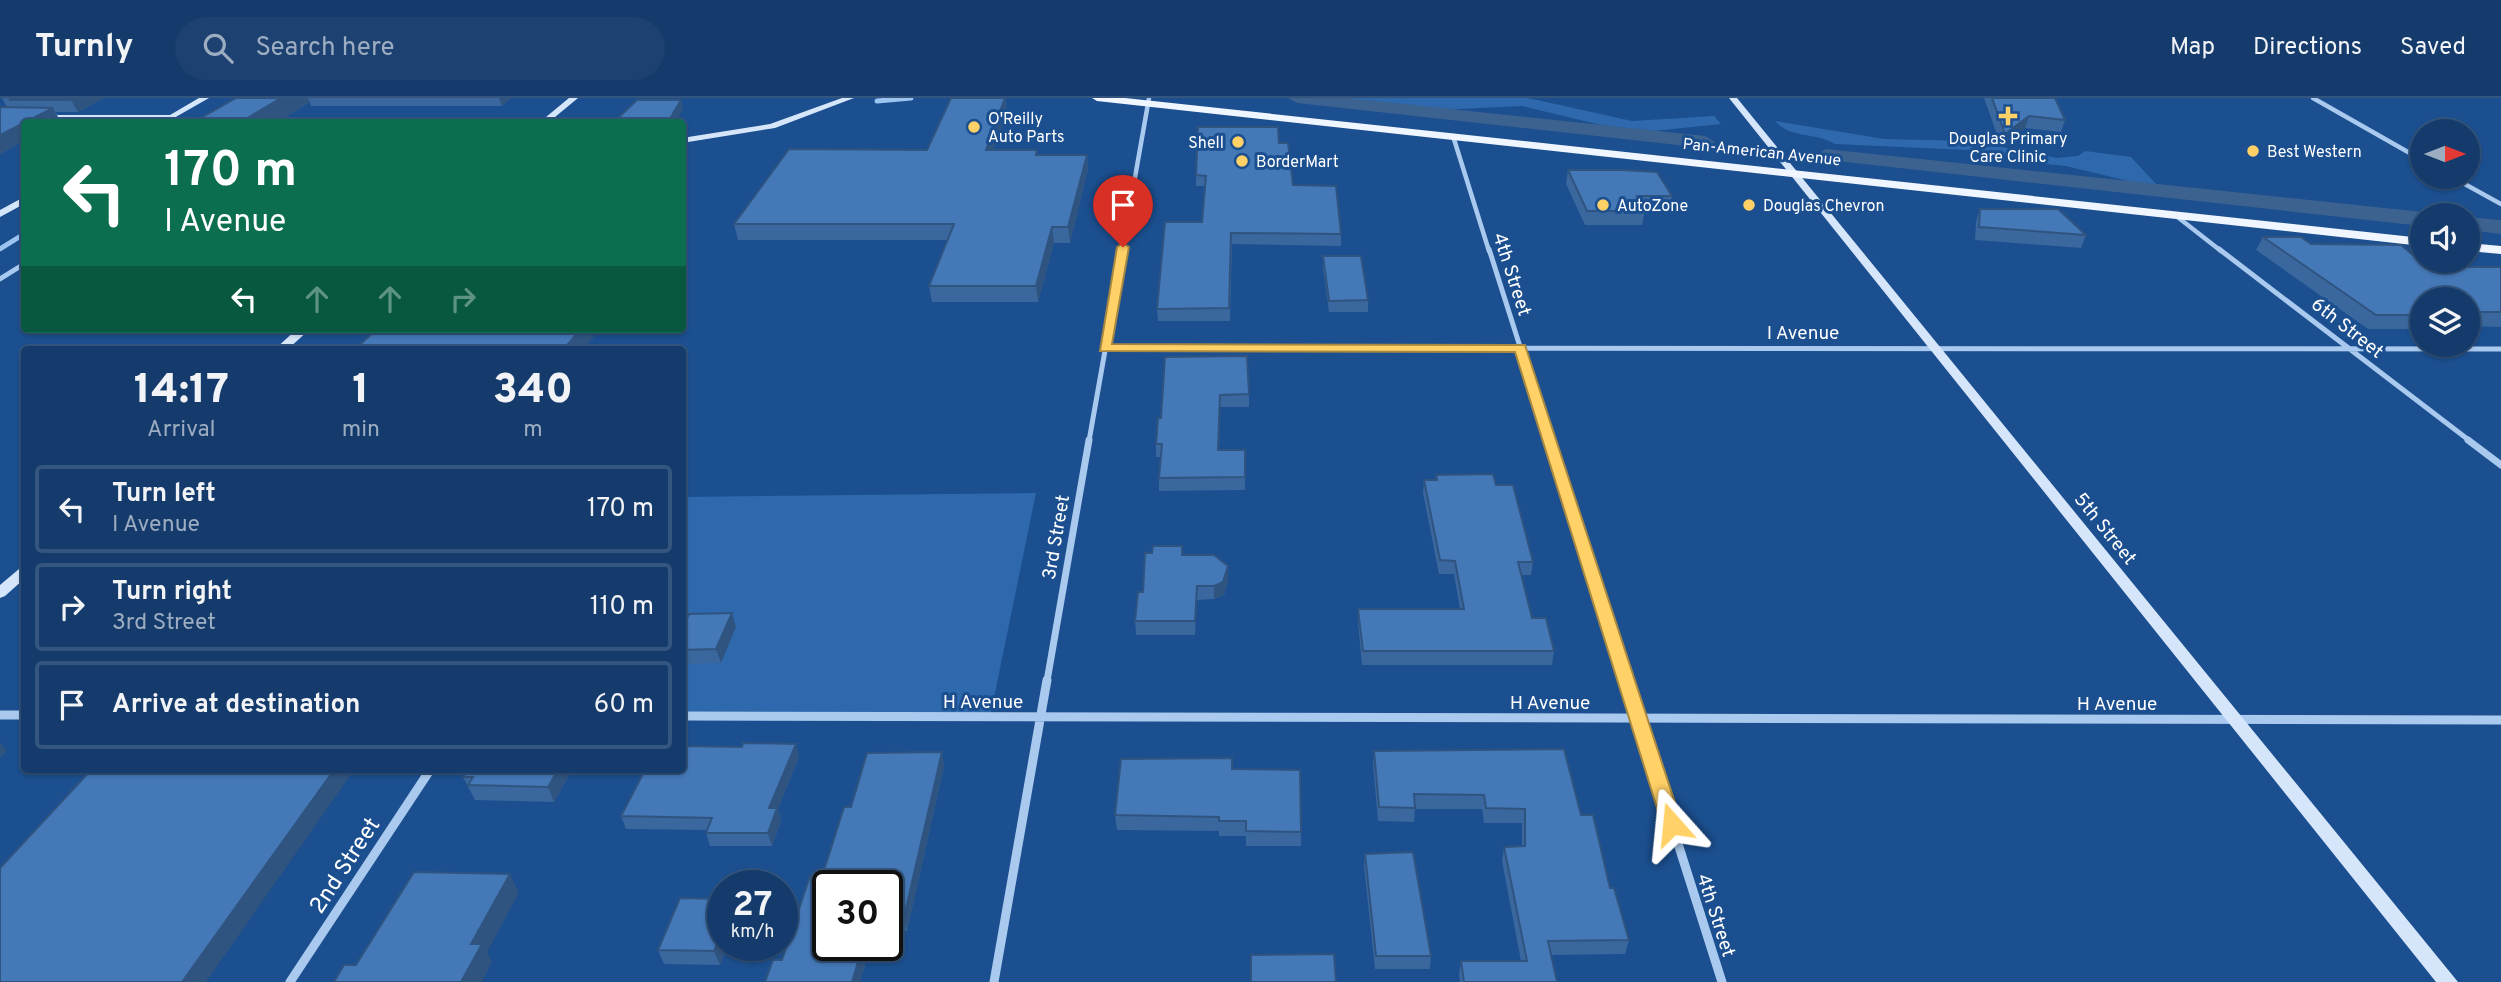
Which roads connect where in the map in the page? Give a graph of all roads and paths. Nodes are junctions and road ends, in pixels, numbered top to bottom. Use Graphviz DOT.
graph roads {
  1 [pos="205,98"];
  2 [pos="574,98"];
  3 [pos="850,98"];
  4 [pos="1097,98"];
  5 [pos="1733,98"];
  6 [pos="2313,98"];
  7 [pos="1148,101"];
  8 [pos="26,117"];
  9 [pos="171,117"];
  10 [pos="167,119"];
  11 [pos="548,119"];
  12 [pos="1453,136"];
  13 [pos="686,140"];
  14 [pos="2410,153"];
  15 [pos="1793,172"];
  16 [pos="2474,189"];
  17 [pos="21,202"];
  18 [pos="2501,204"];
  19 [pos="0,214"];
  20 [pos="2175,215"];
  21 [pos="2410,241"];
  22 [pos="2480,248"];
  23 [pos="2501,250"];
  24 [pos="21,266"];
  25 [pos="0,279"];
  26 [pos="299,333"];
  27 [pos="285,346"];
  28 [pos="1105,348"];
  29 [pos="1520,348"];
  30 [pos="1935,348"];
  31 [pos="2349,349"];
  32 [pos="2501,349"];
  33 [pos="2501,465"];
  34 [pos="21,575"];
  35 [pos="0,593"];
  36 [pos="0,715"];
  37 [pos="21,715"];
  38 [pos="686,716"];
  39 [pos="1040,717"];
  40 [pos="1638,718"];
  41 [pos="2236,719"];
  42 [pos="2501,720"];
  43 [pos="428,773"];
  44 [pos="290,982"];
  45 [pos="994,982"];
  46 [pos="1722,982"];
  47 [pos="2448,982"];
  1 -- 9 [label="street"];
  2 -- 11 [label="street"];
  3 -- 13 [label="street"];
  4 -- 7 [label="main road, Pan-American Avenue"];
  5 -- 15 [label="street, 5th Street"];
  6 -- 14 [label="street"];
  7 -- 12 [label="main road, Pan-American Avenue"];
  7 -- 28 [label="street, 3rd Street"];
  8 -- 9 [label="street"];
  9 -- 10 [label="street"];
  12 -- 15 [label="main road, Pan-American Avenue"];
  12 -- 29 [label="street, 4th Street"];
  15 -- 20 [label="main road, Pan-American Avenue"];
  15 -- 30 [label="street, 5th Street"];
  16 -- 18 [label="street"];
  17 -- 19 [label="street"];
  20 -- 21 [label="main road, Pan-American Avenue"];
  20 -- 31 [label="street, 6th Street"];
  22 -- 23 [label="main road"];
  24 -- 25 [label="street"];
  26 -- 27 [label="street"];
  28 -- 29 [label="street, I Avenue"];
  28 -- 39 [label="street, 3rd Street"];
  29 -- 30 [label="street, I Avenue"];
  29 -- 40 [label="street, 4th Street"];
  30 -- 31 [label="street, I Avenue"];
  30 -- 41 [label="street, 5th Street"];
  31 -- 32 [label="street, I Avenue"];
  31 -- 33 [label="street, 6th Street"];
  34 -- 35 [label="street"];
  36 -- 37 [label="street"];
  38 -- 39 [label="street, H Avenue"];
  39 -- 40 [label="street, H Avenue"];
  39 -- 45 [label="street, 3rd Street"];
  40 -- 41 [label="street, H Avenue"];
  40 -- 46 [label="street, 4th Street"];
  41 -- 42 [label="street, H Avenue"];
  41 -- 47 [label="street, 5th Street"];
  43 -- 44 [label="street, 2nd Street"];
}
